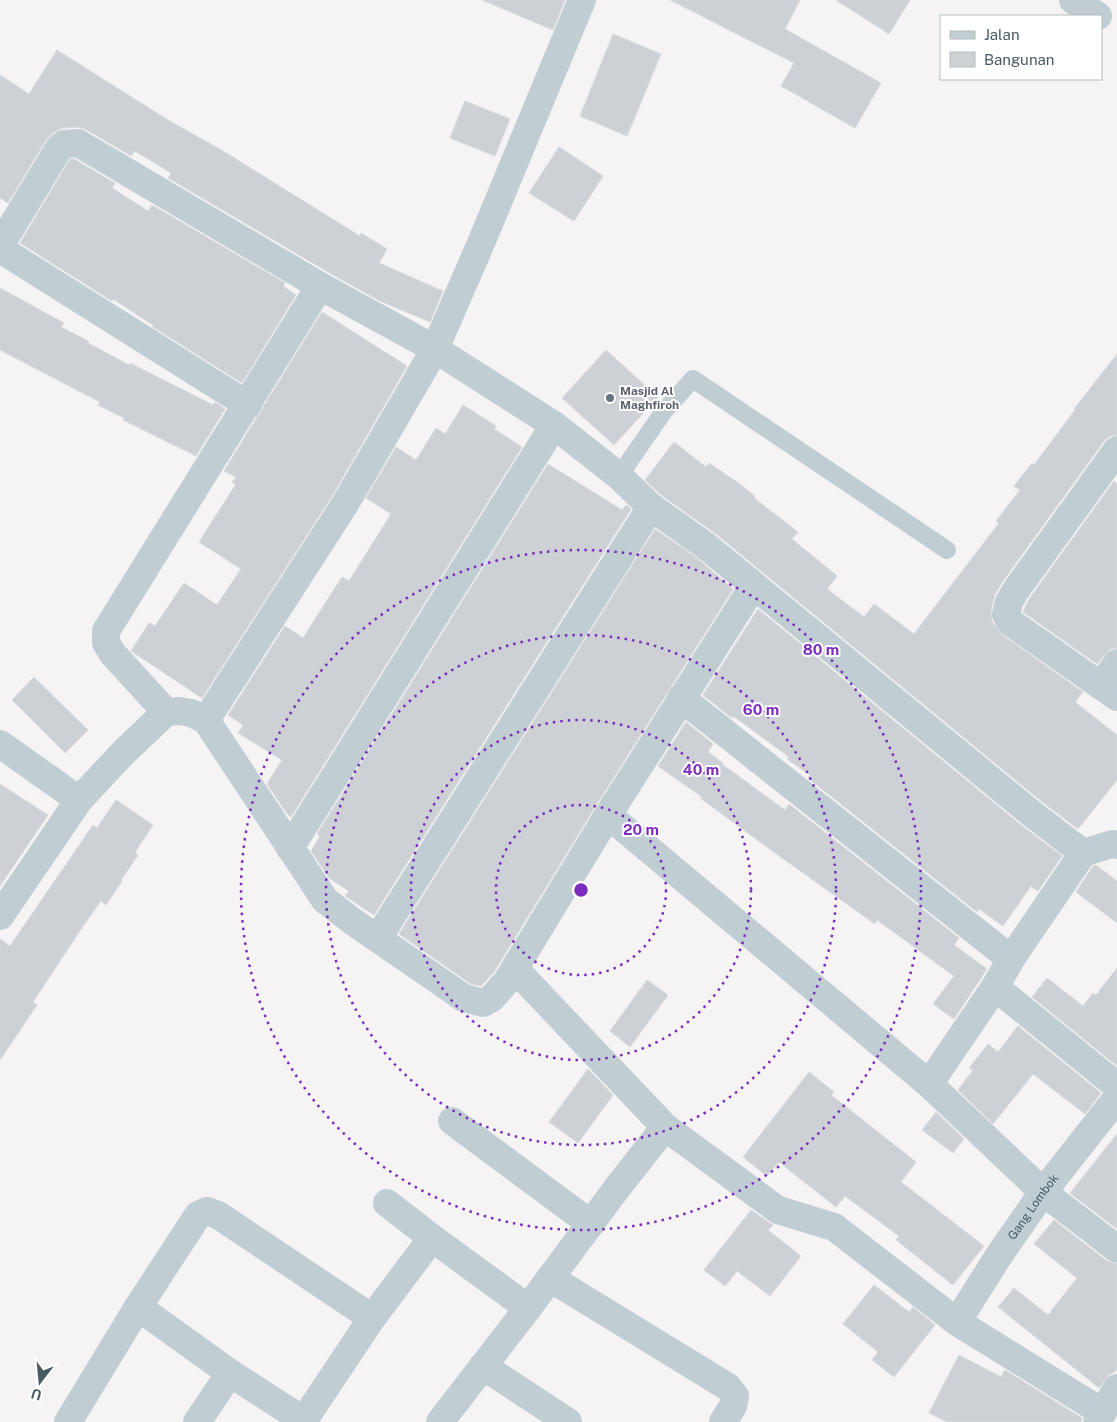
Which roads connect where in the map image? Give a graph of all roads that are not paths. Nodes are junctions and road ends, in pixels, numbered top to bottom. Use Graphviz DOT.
graph roads {
  1 [pos="582,0"];
  2 [pos="1073,0"];
  3 [pos="1096,15"];
  4 [pos="1102,19"];
  5 [pos="1117,29"];
  6 [pos="0,248"];
  7 [pos="320,286"];
  8 [pos="435,349"];
  9 [pos="248,405"];
  10 [pos="554,425"];
  11 [pos="1117,450"];
  12 [pos="619,476"];
  13 [pos="651,507"];
  14 [pos="947,550"];
  15 [pos="754,585"];
  16 [pos="1117,664"];
  17 [pos="1109,692"];
  18 [pos="681,698"];
  19 [pos="166,712"];
  20 [pos="206,720"];
  21 [pos="0,744"];
  22 [pos="80,800"];
  23 [pos="608,815"];
  24 [pos="1117,845"];
  25 [pos="290,848"];
  26 [pos="1083,853"];
  27 [pos="0,916"];
  28 [pos="378,938"];
  29 [pos="1011,959"];
  30 [pos="514,969"];
  31 [pos="996,987"];
  32 [pos="929,1084"];
  33 [pos="1117,1086"];
  34 [pos="1117,1098"];
  35 [pos="452,1121"];
  36 [pos="665,1128"];
  37 [pos="1043,1192"];
  38 [pos="386,1203"];
  39 [pos="604,1206"];
  40 [pos="432,1238"];
  41 [pos="1117,1250"];
  42 [pos="550,1278"];
  43 [pos="138,1307"];
  44 [pos="528,1308"];
  45 [pos="372,1318"];
  46 [pos="958,1322"];
  47 [pos="483,1366"];
  48 [pos="230,1373"];
  49 [pos="1117,1388"];
  50 [pos="1099,1417"];
  51 [pos="305,1421"];
  52 [pos="68,1422"];
  53 [pos="197,1422"];
  54 [pos="440,1422"];
  55 [pos="568,1422"];
  56 [pos="724,1422"];
  1 -- 8 [label="street"];
  2 -- 3 [label="street"];
  4 -- 5 [label="street"];
  6 -- 7 [label="street"];
  6 -- 9 [label="street"];
  7 -- 8 [label="street"];
  7 -- 9 [label="street"];
  8 -- 10 [label="street"];
  8 -- 20 [label="street"];
  9 -- 19 [label="street"];
  10 -- 12 [label="street"];
  10 -- 25 [label="street"];
  11 -- 17 [label="street"];
  12 -- 13 [label="street"];
  12 -- 14 [label="lane"];
  13 -- 15 [label="street"];
  13 -- 28 [label="street"];
  15 -- 18 [label="street"];
  15 -- 26 [label="street"];
  16 -- 17 [label="street"];
  18 -- 23 [label="street"];
  18 -- 29 [label="street"];
  19 -- 20 [label="street"];
  19 -- 22 [label="street"];
  20 -- 25 [label="street"];
  21 -- 22 [label="street"];
  22 -- 27 [label="street"];
  23 -- 30 [label="street"];
  23 -- 32 [label="street"];
  24 -- 26 [label="street"];
  25 -- 28 [label="street"];
  26 -- 29 [label="street"];
  28 -- 30 [label="street"];
  29 -- 31 [label="street"];
  30 -- 36 [label="street"];
  31 -- 32 [label="street"];
  31 -- 33 [label="street"];
  32 -- 37 [label="street"];
  34 -- 37 [label="street, Gang Lombok"];
  35 -- 39 [label="street"];
  36 -- 39 [label="street"];
  36 -- 46 [label="street"];
  37 -- 41 [label="street"];
  37 -- 46 [label="street, Gang Lombok"];
  38 -- 40 [label="street"];
  39 -- 42 [label="street"];
  40 -- 44 [label="street"];
  40 -- 45 [label="street"];
  42 -- 44 [label="street"];
  42 -- 56 [label="street"];
  43 -- 45 [label="street"];
  43 -- 48 [label="street"];
  43 -- 52 [label="street"];
  44 -- 47 [label="street"];
  45 -- 51 [label="street"];
  46 -- 50 [label="street"];
  47 -- 54 [label="street"];
  47 -- 55 [label="street"];
  48 -- 51 [label="street"];
  48 -- 53 [label="street"];
  49 -- 50 [label="street"];
}
